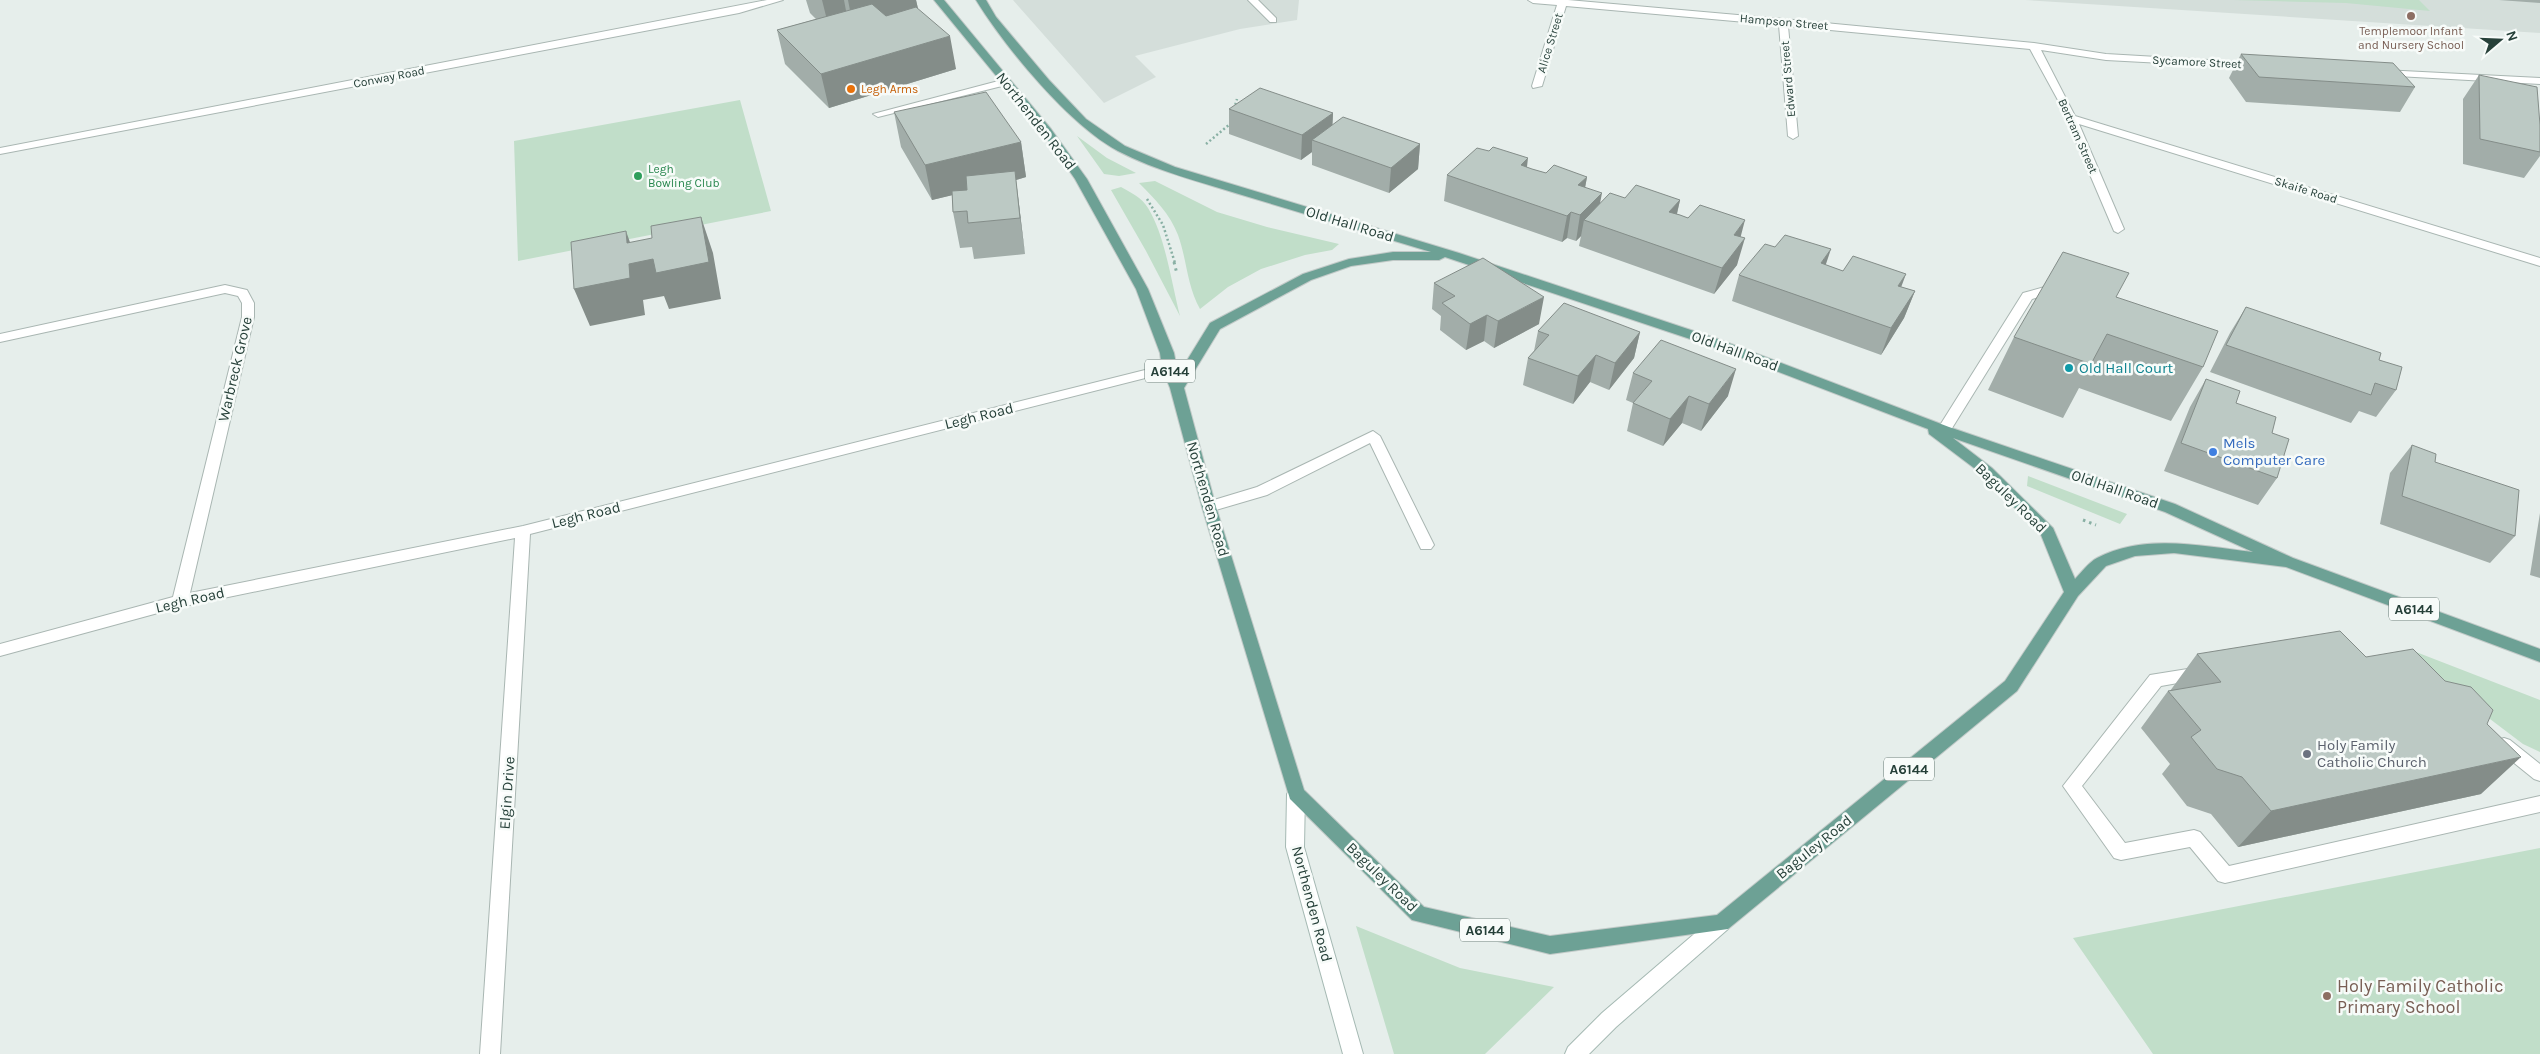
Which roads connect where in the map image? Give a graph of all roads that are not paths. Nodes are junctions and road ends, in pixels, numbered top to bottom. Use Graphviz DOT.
graph roads {
  1 [pos="778,0"];
  2 [pos="939,0"];
  3 [pos="981,0"];
  4 [pos="1253,0"];
  5 [pos="1533,0"];
  6 [pos="1563,1"];
  7 [pos="1273,20"];
  8 [pos="1783,22"];
  9 [pos="2034,46"];
  10 [pos="2271,66"];
  11 [pos="2369,72"];
  12 [pos="2540,81"];
  13 [pos="1006,82"];
  14 [pos="1538,86"];
  15 [pos="878,114"];
  16 [pos="2071,118"];
  17 [pos="1793,136"];
  18 [pos="0,151"];
  19 [pos="1171,170"];
  20 [pos="2118,229"];
  21 [pos="1455,256"];
  22 [pos="2540,262"];
  23 [pos="2065,285"];
  24 [pos="0,338"];
  25 [pos="1169,368"];
  26 [pos="1177,388"];
  27 [pos="1921,421"];
  28 [pos="1944,430"];
  29 [pos="1209,506"];
  30 [pos="523,531"];
  31 [pos="1426,545"];
  32 [pos="2288,562"];
  33 [pos="2072,592"];
  34 [pos="180,601"];
  35 [pos="0,650"];
  36 [pos="2540,656"];
  37 [pos="2214,670"];
  38 [pos="2488,732"];
  39 [pos="2540,774"];
  40 [pos="1296,794"];
  41 [pos="2540,804"];
  42 [pos="1721,923"];
  43 [pos="490,1054"];
  44 [pos="1353,1054"];
  45 [pos="1575,1054"];
  1 -- 18 [label="street, Conway Road"];
  2 -- 13 [label="main road, Northenden Road / A6144"];
  3 -- 19 [label="main road, Northenden Road / A6144"];
  4 -- 7 [label="street"];
  5 -- 6 [label="street, Hampson Street"];
  6 -- 8 [label="street, Hampson Street"];
  6 -- 14 [label="street, Alice Street"];
  8 -- 9 [label="street, Hampson Street"];
  8 -- 17 [label="street, Edward Street"];
  9 -- 10 [label="street, Sycamore Street"];
  9 -- 16 [label="street, Bertram Street"];
  11 -- 12 [label="street"];
  13 -- 15 [label="street"];
  13 -- 25 [label="main road, Northenden Road / A6144"];
  16 -- 20 [label="street, Bertram Street"];
  16 -- 22 [label="street, Skaife Road"];
  19 -- 21 [label="main road, Old Hall Road / A6144"];
  21 -- 26 [label="main road, A6144"];
  21 -- 27 [label="main road, Old Hall Road / A6144"];
  23 -- 28 [label="street"];
  24 -- 34 [label="street, Warbreck Grove"];
  25 -- 26 [label="main road, Northenden Road / A6144"];
  25 -- 30 [label="street, Legh Road"];
  26 -- 29 [label="main road, Northenden Road / A6144"];
  27 -- 28 [label="main road, Old Hall Road / A6144"];
  27 -- 33 [label="main road, Baguley Road / A6144"];
  28 -- 32 [label="main road, Old Hall Road / A6144"];
  29 -- 31 [label="street"];
  29 -- 40 [label="main road, Northenden Road / A6144"];
  30 -- 34 [label="street, Legh Road"];
  30 -- 43 [label="street, Elgin Drive"];
  32 -- 33 [label="main road, Old Hall Road / A6144"];
  32 -- 36 [label="main road, Old Hall Road / A6144"];
  33 -- 42 [label="main road, Baguley Road / A6144"];
  34 -- 35 [label="street, Legh Road"];
  37 -- 41 [label="street"];
  38 -- 39 [label="street"];
  40 -- 42 [label="main road, Baguley Road / A6144"];
  40 -- 44 [label="street, Northenden Road"];
  42 -- 45 [label="street"];
}
